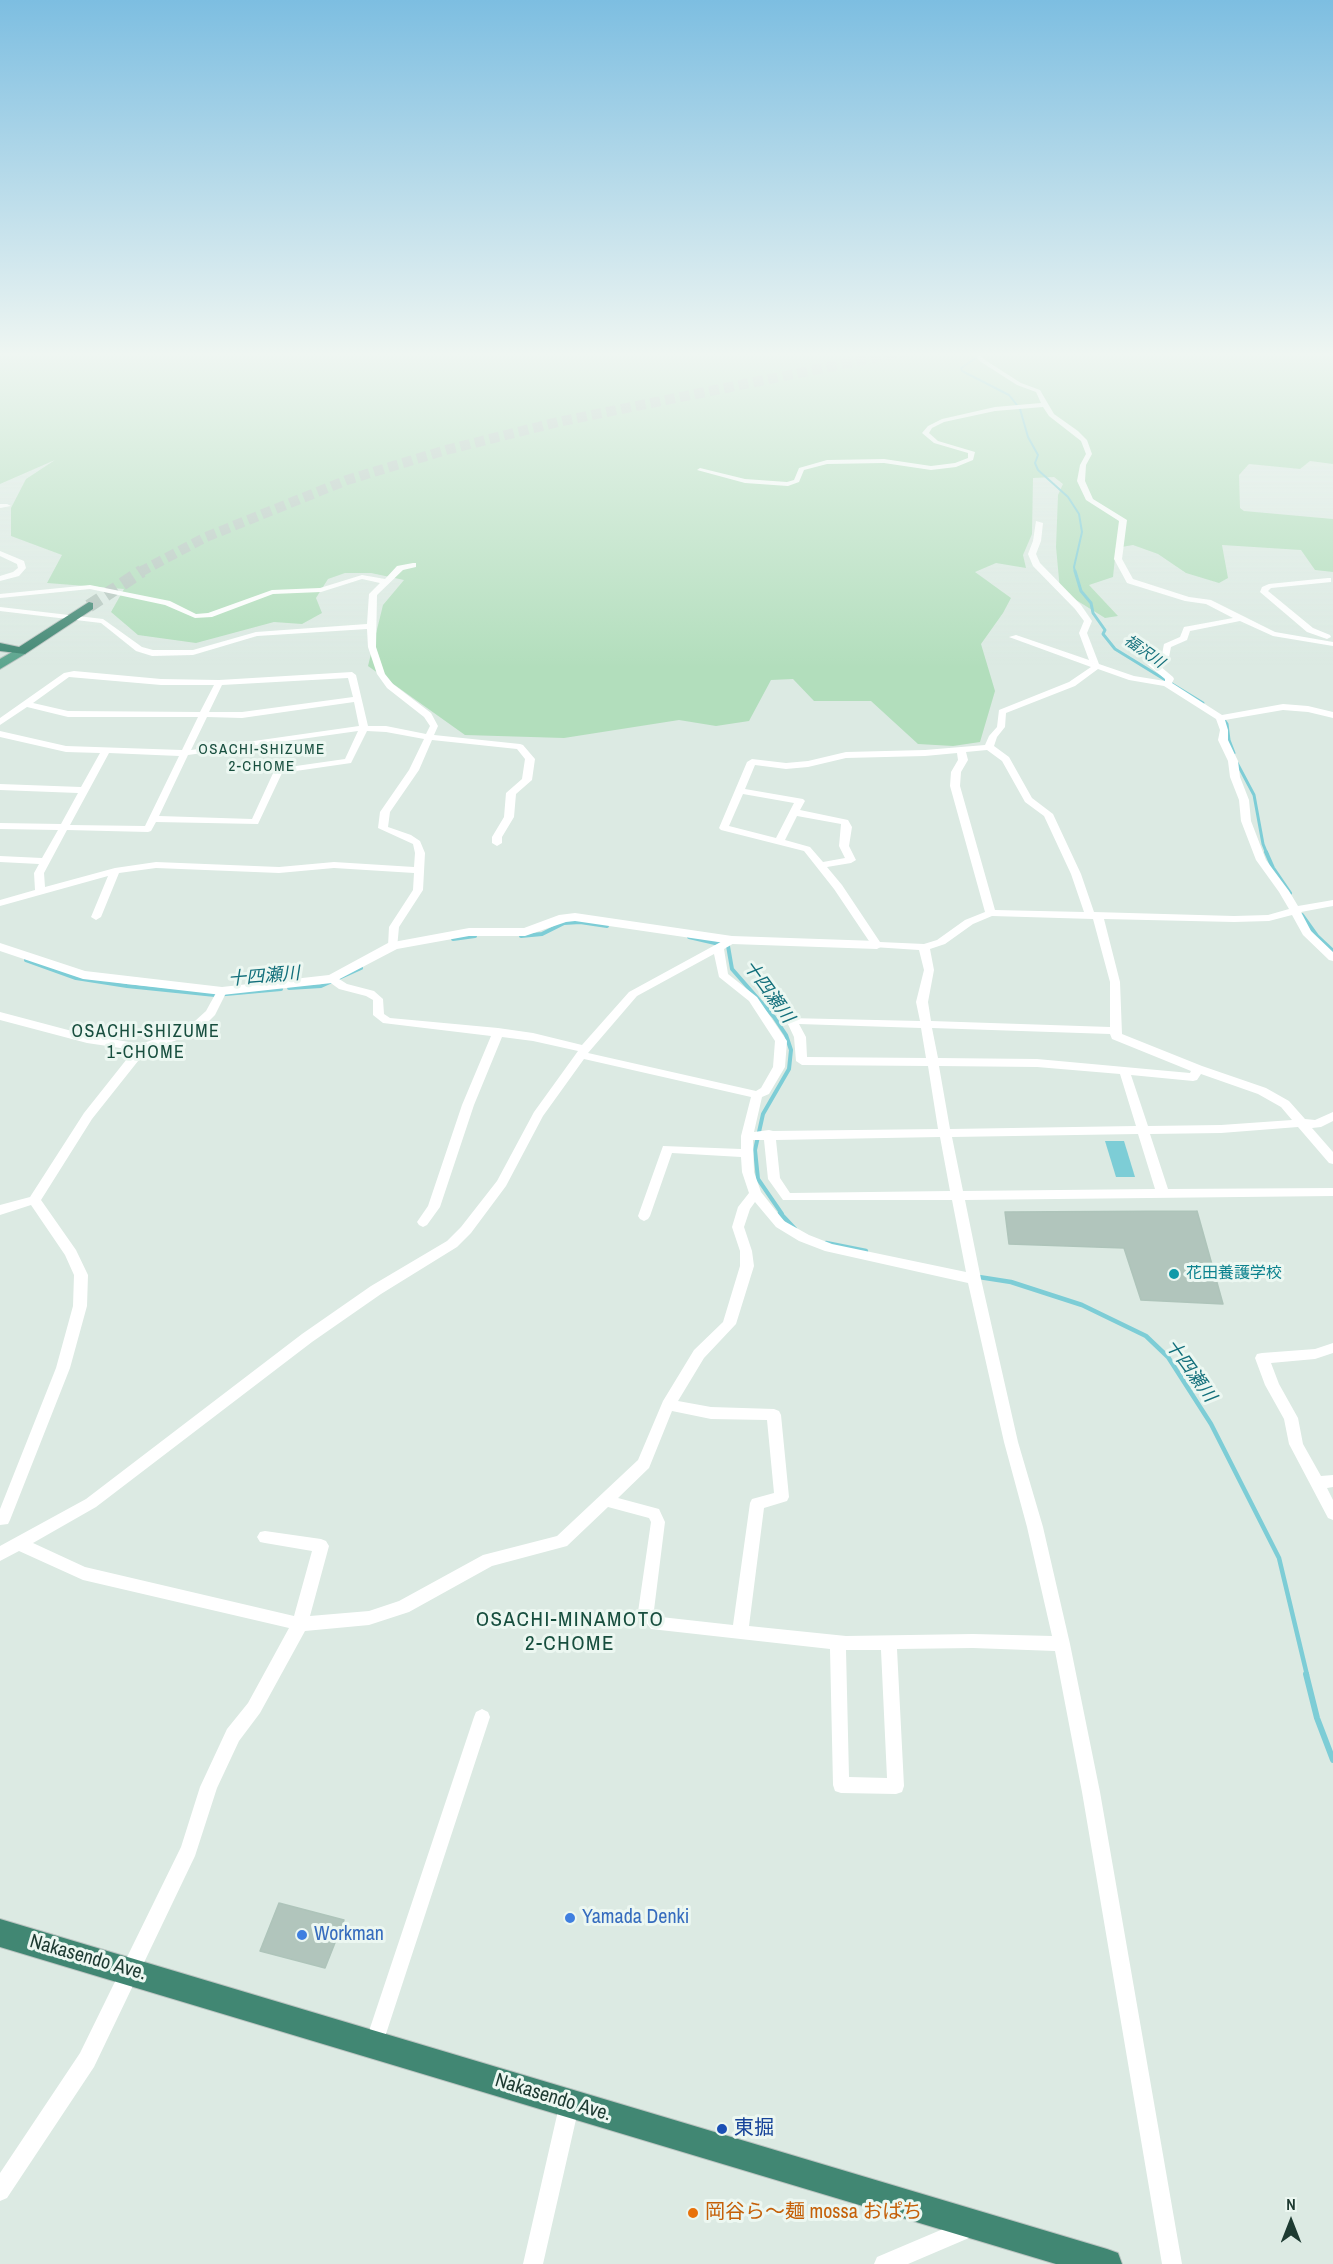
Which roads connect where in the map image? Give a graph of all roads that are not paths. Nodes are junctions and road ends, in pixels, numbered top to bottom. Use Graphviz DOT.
graph roads {
  1 [pos="971,457"];
  2 [pos="1088,457"];
  3 [pos="699,470"];
  4 [pos="1039,523"];
  5 [pos="0,554"];
  6 [pos="413,564"];
  7 [pos="0,579"];
  8 [pos="1328,580"];
  9 [pos="385,581"];
  10 [pos="0,596"];
  11 [pos="88,606"];
  12 [pos="0,609"];
  13 [pos="72,616"];
  14 [pos="1239,619"];
  15 [pos="371,626"];
  16 [pos="1013,637"];
  17 [pos="1333,639"];
  18 [pos="1333,644"];
  19 [pos="0,645"];
  20 [pos="22,650"];
  21 [pos="0,665"];
  22 [pos="1096,667"];
  23 [pos="219,683"];
  24 [pos="1167,684"];
  25 [pos="357,699"];
  26 [pos="25,704"];
  27 [pos="204,715"];
  28 [pos="1333,715"];
  29 [pos="1220,718"];
  30 [pos="0,722"];
  31 [pos="363,728"];
  32 [pos="0,734"];
  33 [pos="429,736"];
  34 [pos="989,747"];
  35 [pos="961,749"];
  36 [pos="105,752"];
  37 [pos="186,753"];
  38 [pos="0,787"];
  39 [pos="84,790"];
  40 [pos="740,791"];
  41 [pos="794,812"];
  42 [pos="154,819"];
  43 [pos="0,826"];
  44 [pos="64,828"];
  45 [pos="779,842"];
  46 [pos="496,843"];
  47 [pos="0,859"];
  48 [pos="45,861"];
  49 [pos="822,865"];
  50 [pos="418,870"];
  51 [pos="115,871"];
  52 [pos="40,892"];
  53 [pos="0,903"];
  54 [pos="1333,903"];
  55 [pos="1293,911"];
  56 [pos="991,914"];
  57 [pos="1094,916"];
  58 [pos="96,917"];
  59 [pos="732,940"];
  60 [pos="877,945"];
  61 [pos="393,946"];
  62 [pos="0,947"];
  63 [pos="924,947"];
  64 [pos="719,949"];
  65 [pos="1333,958"];
  66 [pos="332,979"];
  67 [pos="222,991"];
  68 [pos="0,1016"];
  69 [pos="925,1025"];
  70 [pos="1116,1031"];
  71 [pos="498,1032"];
  72 [pos="142,1048"];
  73 [pos="583,1052"];
  74 [pos="799,1061"];
  75 [pos="781,1062"];
  76 [pos="933,1064"];
  77 [pos="1198,1069"];
  78 [pos="1124,1070"];
  79 [pos="758,1095"];
  80 [pos="1333,1116"];
  81 [pos="1302,1123"];
  82 [pos="1144,1130"];
  83 [pos="945,1132"];
  84 [pos="769,1134"];
  85 [pos="747,1136"];
  86 [pos="747,1153"];
  87 [pos="1333,1160"];
  88 [pos="1333,1192"];
  89 [pos="755,1194"];
  90 [pos="1163,1194"];
  91 [pos="957,1196"];
  92 [pos="34,1200"];
  93 [pos="0,1210"];
  94 [pos="644,1216"];
  95 [pos="423,1222"];
  96 [pos="974,1279"];
  97 [pos="1333,1348"];
  98 [pos="668,1405"];
  99 [pos="1333,1481"];
  100 [pos="1317,1483"];
  101 [pos="607,1501"];
  102 [pos="1333,1514"];
  103 [pos="1,1522"];
  104 [pos="265,1537"];
  105 [pos="20,1544"];
  106 [pos="0,1554"];
  107 [pos="300,1624"];
  108 [pos="740,1633"];
  109 [pos="838,1642"];
  110 [pos="889,1642"];
  111 [pos="1062,1644"];
  112 [pos="482,1717"];
  113 [pos="0,1932"];
  114 [pos="132,1971"];
  115 [pos="374,2043"];
  116 [pos="570,2102"];
  117 [pos="0,2191"];
  118 [pos="975,2225"];
  119 [pos="533,2264"];
  120 [pos="884,2264"];
  121 [pos="1107,2264"];
  122 [pos="1172,2264"];
  1 -- 3 [label="street"];
  2 -- 14 [label="street"];
  4 -- 22 [label="street"];
  5 -- 7 [label="street"];
  6 -- 9 [label="street"];
  8 -- 17 [label="street"];
  9 -- 10 [label="street"];
  9 -- 15 [label="street"];
  11 -- 13 [label="highway"];
  12 -- 13 [label="street"];
  13 -- 15 [label="street"];
  13 -- 20 [label="highway"];
  14 -- 18 [label="street"];
  14 -- 24 [label="street"];
  15 -- 33 [label="street"];
  16 -- 22 [label="street"];
  19 -- 20 [label="highway"];
  20 -- 21 [label="main road"];
  22 -- 24 [label="street"];
  22 -- 34 [label="street"];
  23 -- 25 [label="street"];
  23 -- 26 [label="street"];
  23 -- 27 [label="street"];
  24 -- 29 [label="street"];
  25 -- 27 [label="street"];
  25 -- 31 [label="street"];
  26 -- 27 [label="street"];
  26 -- 30 [label="street"];
  27 -- 37 [label="street"];
  28 -- 29 [label="street"];
  29 -- 55 [label="street"];
  31 -- 33 [label="street"];
  31 -- 37 [label="street"];
  31 -- 42 [label="street"];
  32 -- 36 [label="street"];
  33 -- 46 [label="street"];
  33 -- 50 [label="street"];
  34 -- 35 [label="street"];
  34 -- 57 [label="street"];
  35 -- 40 [label="street"];
  35 -- 56 [label="street"];
  36 -- 37 [label="street"];
  36 -- 39 [label="street"];
  37 -- 42 [label="street"];
  38 -- 39 [label="street"];
  39 -- 44 [label="street"];
  40 -- 41 [label="street"];
  40 -- 45 [label="street"];
  41 -- 45 [label="street"];
  41 -- 49 [label="street"];
  42 -- 44 [label="street"];
  43 -- 44 [label="street"];
  44 -- 48 [label="street"];
  45 -- 49 [label="street"];
  47 -- 48 [label="street"];
  48 -- 52 [label="street"];
  49 -- 60 [label="street"];
  50 -- 51 [label="street"];
  50 -- 61 [label="street"];
  51 -- 52 [label="street"];
  51 -- 58 [label="street"];
  52 -- 53 [label="street"];
  54 -- 55 [label="street"];
  55 -- 57 [label="street"];
  55 -- 65 [label="street"];
  56 -- 57 [label="street"];
  56 -- 63 [label="street"];
  57 -- 70 [label="street"];
  59 -- 60 [label="street"];
  59 -- 61 [label="street"];
  59 -- 64 [label="street"];
  60 -- 63 [label="street"];
  61 -- 66 [label="street"];
  62 -- 67 [label="street"];
  63 -- 69 [label="street"];
  64 -- 73 [label="street"];
  64 -- 75 [label="street"];
  66 -- 67 [label="street"];
  66 -- 71 [label="street"];
  67 -- 72 [label="street"];
  68 -- 72 [label="street"];
  69 -- 70 [label="street"];
  69 -- 74 [label="street"];
  69 -- 76 [label="street"];
  70 -- 77 [label="street"];
  71 -- 73 [label="street"];
  71 -- 95 [label="street"];
  72 -- 92 [label="street"];
  73 -- 79 [label="street"];
  73 -- 105 [label="street"];
  74 -- 75 [label="street"];
  74 -- 76 [label="street"];
  75 -- 79 [label="street"];
  76 -- 78 [label="street"];
  76 -- 83 [label="street"];
  77 -- 78 [label="street"];
  77 -- 81 [label="street"];
  78 -- 82 [label="street"];
  79 -- 85 [label="street"];
  80 -- 81 [label="street"];
  81 -- 82 [label="street"];
  81 -- 87 [label="street"];
  82 -- 83 [label="street"];
  82 -- 90 [label="street"];
  83 -- 84 [label="street"];
  83 -- 91 [label="street"];
  84 -- 85 [label="street"];
  84 -- 91 [label="street"];
  85 -- 86 [label="street"];
  86 -- 89 [label="street"];
  86 -- 94 [label="street"];
  88 -- 90 [label="street"];
  89 -- 96 [label="street"];
  89 -- 98 [label="street"];
  90 -- 91 [label="street"];
  91 -- 96 [label="street"];
  92 -- 93 [label="street"];
  92 -- 103 [label="street"];
  96 -- 111 [label="street"];
  97 -- 100 [label="street"];
  98 -- 101 [label="street"];
  98 -- 108 [label="street"];
  99 -- 100 [label="street"];
  100 -- 102 [label="street"];
  101 -- 107 [label="street"];
  101 -- 108 [label="street"];
  104 -- 107 [label="street"];
  105 -- 106 [label="street"];
  105 -- 107 [label="street"];
  107 -- 114 [label="street"];
  108 -- 109 [label="street"];
  109 -- 110 [label="street"];
  109 -- 110 [label="street"];
  110 -- 111 [label="street"];
  111 -- 122 [label="street"];
  112 -- 115 [label="street"];
  113 -- 114 [label="highway, Nakasendo Ave."];
  114 -- 115 [label="highway, Nakasendo Ave."];
  114 -- 117 [label="street"];
  115 -- 116 [label="highway, Nakasendo Ave."];
  116 -- 118 [label="highway, Nakasendo Ave."];
  116 -- 119 [label="street"];
  118 -- 120 [label="street"];
  118 -- 121 [label="highway, Nakasendo Ave."];
}
